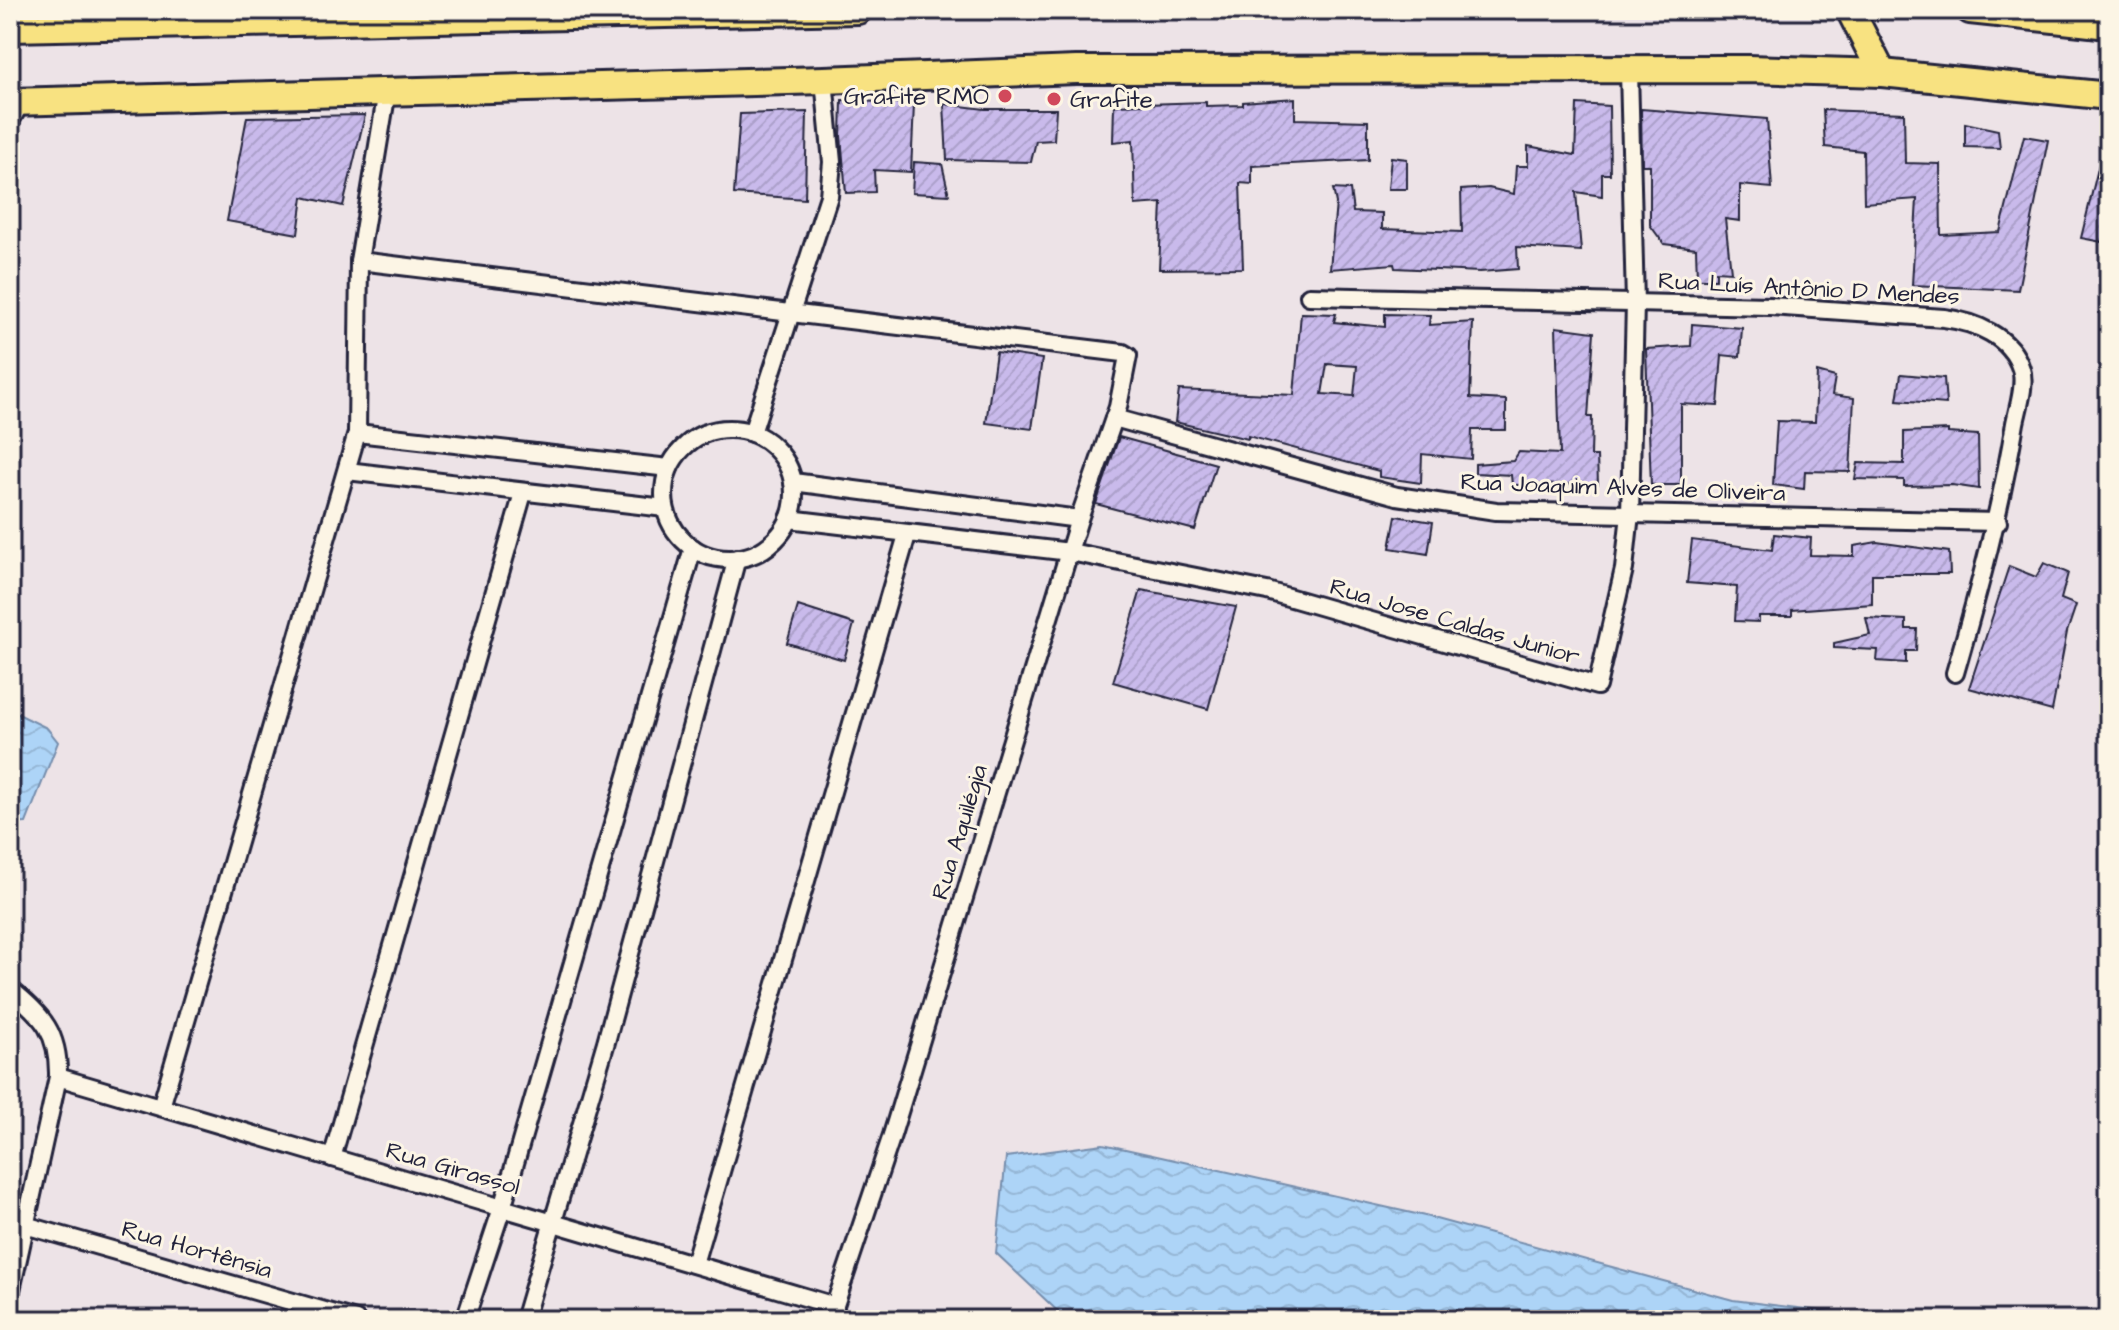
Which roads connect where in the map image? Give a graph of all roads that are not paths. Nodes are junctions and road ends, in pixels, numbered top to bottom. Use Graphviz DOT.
graph roads {
  1 [pos="858,10"];
  2 [pos="1850,10"];
  3 [pos="1970,10"];
  4 [pos="2109,25"];
  5 [pos="10,28"];
  6 [pos="1629,71"];
  7 [pos="1882,73"];
  8 [pos="824,80"];
  9 [pos="387,91"];
  10 [pos="2109,96"];
  11 [pos="14,109"];
  12 [pos="359,261"];
  13 [pos="1309,296"];
  14 [pos="1635,303"];
  15 [pos="794,313"];
  16 [pos="1114,418"];
  17 [pos="357,433"];
  18 [pos="752,433"];
  19 [pos="669,468"];
  20 [pos="347,471"];
  21 [pos="793,482"];
  22 [pos="523,493"];
  23 [pos="665,508"];
  24 [pos="1630,514"];
  25 [pos="789,519"];
  26 [pos="1079,519"];
  27 [pos="1998,522"];
  28 [pos="907,535"];
  29 [pos="693,548"];
  30 [pos="1070,552"];
  31 [pos="737,558"];
  32 [pos="1955,673"];
  33 [pos="10,989"];
  34 [pos="58,1077"];
  35 [pos="161,1107"];
  36 [pos="332,1158"];
  37 [pos="502,1208"];
  38 [pos="553,1223"];
  39 [pos="25,1225"];
  40 [pos="694,1264"];
  41 [pos="10,1295"];
  42 [pos="832,1313"];
  43 [pos="356,1320"];
  44 [pos="465,1320"];
  45 [pos="524,1320"];
  1 -- 5 [label="main road"];
  2 -- 7 [label="main road"];
  3 -- 4 [label="main road"];
  6 -- 7 [label="main road"];
  6 -- 8 [label="main road"];
  6 -- 14 [label="street, Rua Jose Caldas Junior"];
  7 -- 10 [label="main road"];
  8 -- 9 [label="main road"];
  8 -- 15 [label="street"];
  9 -- 11 [label="main road"];
  9 -- 12 [label="street"];
  12 -- 15 [label="street"];
  12 -- 17 [label="street"];
  13 -- 14 [label="street, Rua Luís Antônio D Mendes"];
  14 -- 24 [label="street, Rua Jose Caldas Junior"];
  14 -- 27 [label="street, Rua Luís Antônio D Mendes"];
  15 -- 16 [label="street, Rua Aquilégia"];
  15 -- 18 [label="street"];
  16 -- 24 [label="street, Rua Joaquim Alves de Oliveira"];
  16 -- 26 [label="street, Rua Aquilégia"];
  17 -- 19 [label="street"];
  17 -- 20 [label="street"];
  18 -- 19 [label="street"];
  18 -- 21 [label="street"];
  19 -- 23 [label="street"];
  20 -- 22 [label="street"];
  20 -- 35 [label="street"];
  21 -- 25 [label="street"];
  21 -- 26 [label="street"];
  22 -- 23 [label="street"];
  22 -- 36 [label="street"];
  23 -- 29 [label="street"];
  24 -- 27 [label="street, Rua Joaquim Alves de Oliveira"];
  24 -- 30 [label="street, Rua Jose Caldas Junior"];
  25 -- 28 [label="street"];
  25 -- 31 [label="street"];
  26 -- 30 [label="street, Rua Aquilégia"];
  27 -- 32 [label="street, Rua Luís Antônio D Mendes"];
  28 -- 30 [label="street"];
  28 -- 40 [label="street"];
  29 -- 31 [label="street"];
  29 -- 37 [label="street"];
  30 -- 42 [label="street, Rua Aquilégia"];
  31 -- 38 [label="street"];
  33 -- 34 [label="street"];
  34 -- 35 [label="street, Rua Girassol"];
  34 -- 39 [label="street"];
  35 -- 36 [label="street, Rua Girassol"];
  36 -- 37 [label="street, Rua Girassol"];
  37 -- 38 [label="street, Rua Girassol"];
  37 -- 44 [label="street"];
  38 -- 40 [label="street, Rua Girassol"];
  38 -- 45 [label="street"];
  39 -- 41 [label="street"];
  39 -- 43 [label="street, Rua Hortênsia"];
  40 -- 42 [label="street, Rua Girassol"];
}
